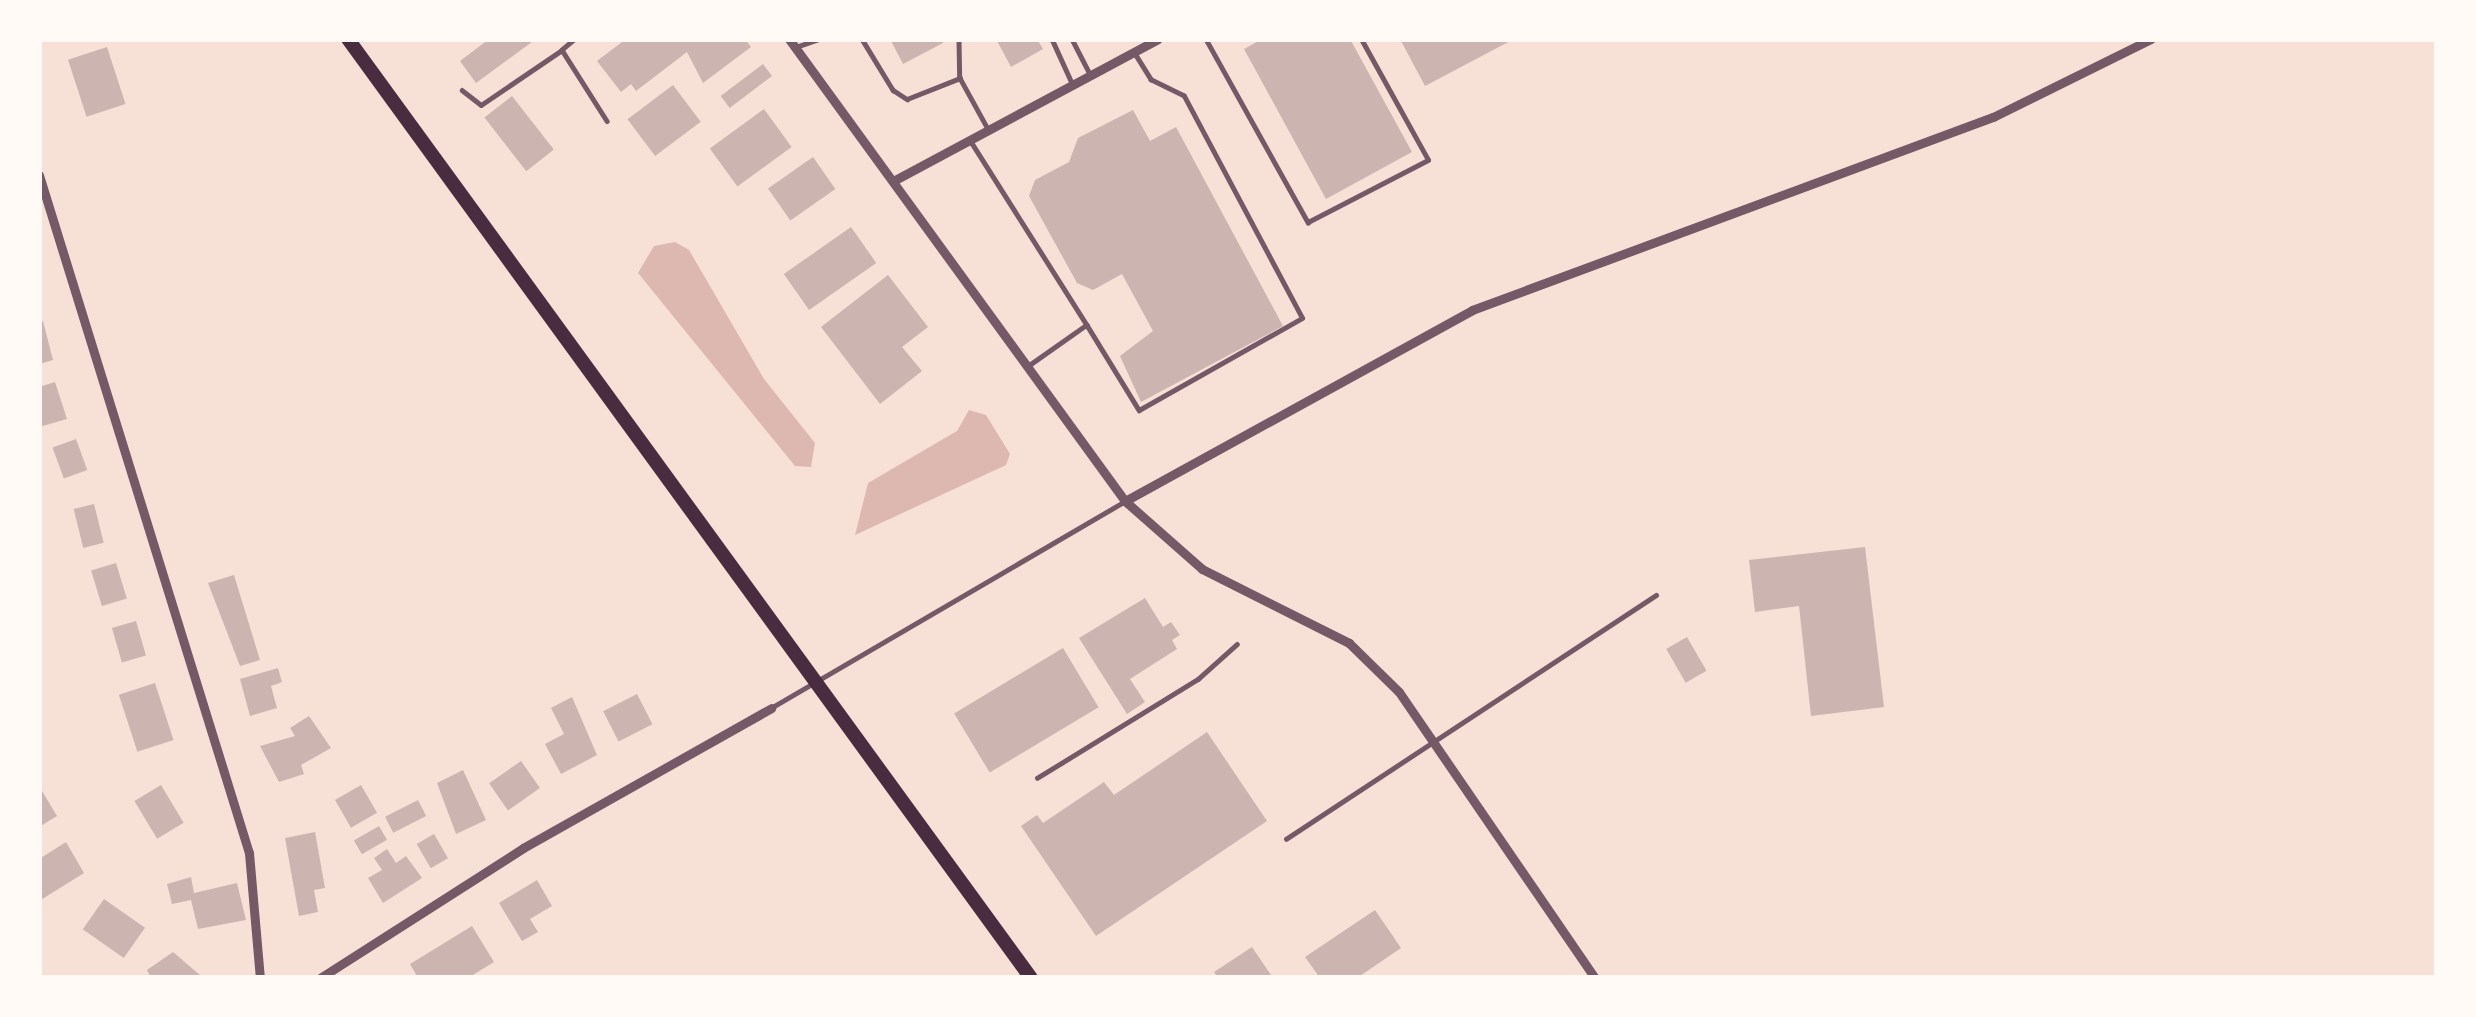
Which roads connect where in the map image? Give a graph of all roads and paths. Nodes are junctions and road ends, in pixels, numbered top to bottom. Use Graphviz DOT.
graph roads {
  1 [pos="347,39"];
  2 [pos="575,39"];
  3 [pos="819,39"];
  4 [pos="862,39"];
  5 [pos="959,39"];
  6 [pos="1052,39"];
  7 [pos="1072,39"];
  8 [pos="1158,39"];
  9 [pos="1206,39"];
  10 [pos="1361,39"];
  11 [pos="2151,39"];
  12 [pos="792,43"];
  13 [pos="562,50"];
  14 [pos="1133,52"];
  15 [pos="1090,76"];
  16 [pos="960,78"];
  17 [pos="1073,85"];
  18 [pos="462,91"];
  19 [pos="608,121"];
  20 [pos="988,130"];
  21 [pos="970,140"];
  22 [pos="39,175"];
  23 [pos="895,181"];
  24 [pos="1087,326"];
  25 [pos="1027,367"];
  26 [pos="1125,501"];
  27 [pos="1656,595"];
  28 [pos="1237,644"];
  29 [pos="771,708"];
  30 [pos="1432,741"];
  31 [pos="1037,778"];
  32 [pos="1286,839"];
  33 [pos="260,978"];
  34 [pos="320,978"];
  35 [pos="1031,978"];
  36 [pos="1595,978"];
  1 -- 35 [label="main road"];
  2 -- 13 [label="lane"];
  3 -- 12 [label="lane"];
  4 -- 16 [label="lane"];
  5 -- 16 [label="lane"];
  6 -- 17 [label="lane"];
  7 -- 15 [label="lane"];
  8 -- 14 [label="street"];
  9 -- 10 [label="lane"];
  11 -- 26 [label="street"];
  12 -- 23 [label="street"];
  13 -- 18 [label="lane"];
  13 -- 19 [label="lane"];
  14 -- 15 [label="street"];
  14 -- 24 [label="lane"];
  15 -- 17 [label="street"];
  16 -- 20 [label="lane"];
  17 -- 20 [label="street"];
  20 -- 21 [label="street"];
  21 -- 23 [label="street"];
  21 -- 24 [label="lane"];
  22 -- 33 [label="street"];
  23 -- 25 [label="street"];
  24 -- 25 [label="lane"];
  25 -- 26 [label="street"];
  26 -- 29 [label="lane"];
  26 -- 30 [label="street"];
  27 -- 30 [label="lane"];
  28 -- 31 [label="lane"];
  29 -- 34 [label="street"];
  30 -- 32 [label="lane"];
  30 -- 36 [label="street"];
}
